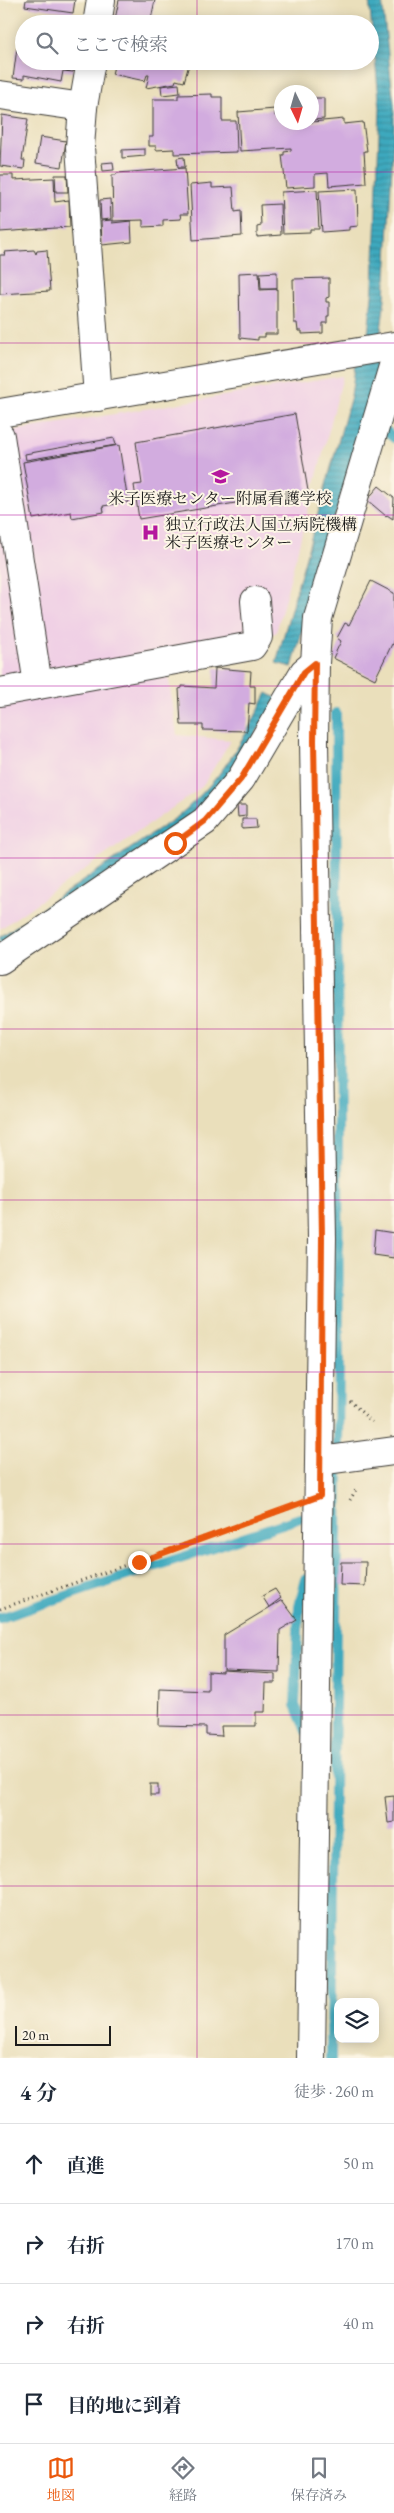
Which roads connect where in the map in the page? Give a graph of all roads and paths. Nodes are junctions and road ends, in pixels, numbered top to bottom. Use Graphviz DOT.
graph roads {
  1 [pos="101,0"];
  2 [pos="98,15"];
  3 [pos="89,70"];
  4 [pos="0,95"];
  5 [pos="83,107"];
  6 [pos="394,346"];
  7 [pos="394,363"];
  8 [pos="98,397"];
  9 [pos="0,413"];
  10 [pos="386,421"];
  11 [pos="0,436"];
  12 [pos="255,601"];
  13 [pos="315,663"];
  14 [pos="38,685"];
  15 [pos="0,692"];
  16 [pos="0,960"];
  17 [pos="343,1394"];
  18 [pos="362,1413"];
  19 [pos="363,1420"];
  20 [pos="378,1427"];
  21 [pos="394,1451"];
  22 [pos="320,1461"];
  23 [pos="361,1483"];
  24 [pos="320,1496"];
  25 [pos="347,1506"];
  26 [pos="0,1609"];
  27 [pos="311,2058"];
  1 -- 2 [label="street"];
  3 -- 5 [label="street"];
  4 -- 5 [label="street"];
  5 -- 8 [label="street"];
  6 -- 8 [label="street"];
  7 -- 10 [label="street"];
  8 -- 9 [label="street"];
  10 -- 13 [label="street"];
  11 -- 14 [label="street"];
  12 -- 14 [label="street"];
  13 -- 16 [label="street"];
  13 -- 22 [label="street"];
  14 -- 15 [label="street"];
  17 -- 18 [label="path"];
  18 -- 19 [label="path"];
  18 -- 20 [label="path"];
  21 -- 22 [label="street"];
  22 -- 24 [label="street"];
  23 -- 25 [label="path"];
  24 -- 26 [label="path"];
  24 -- 27 [label="street"];
}
